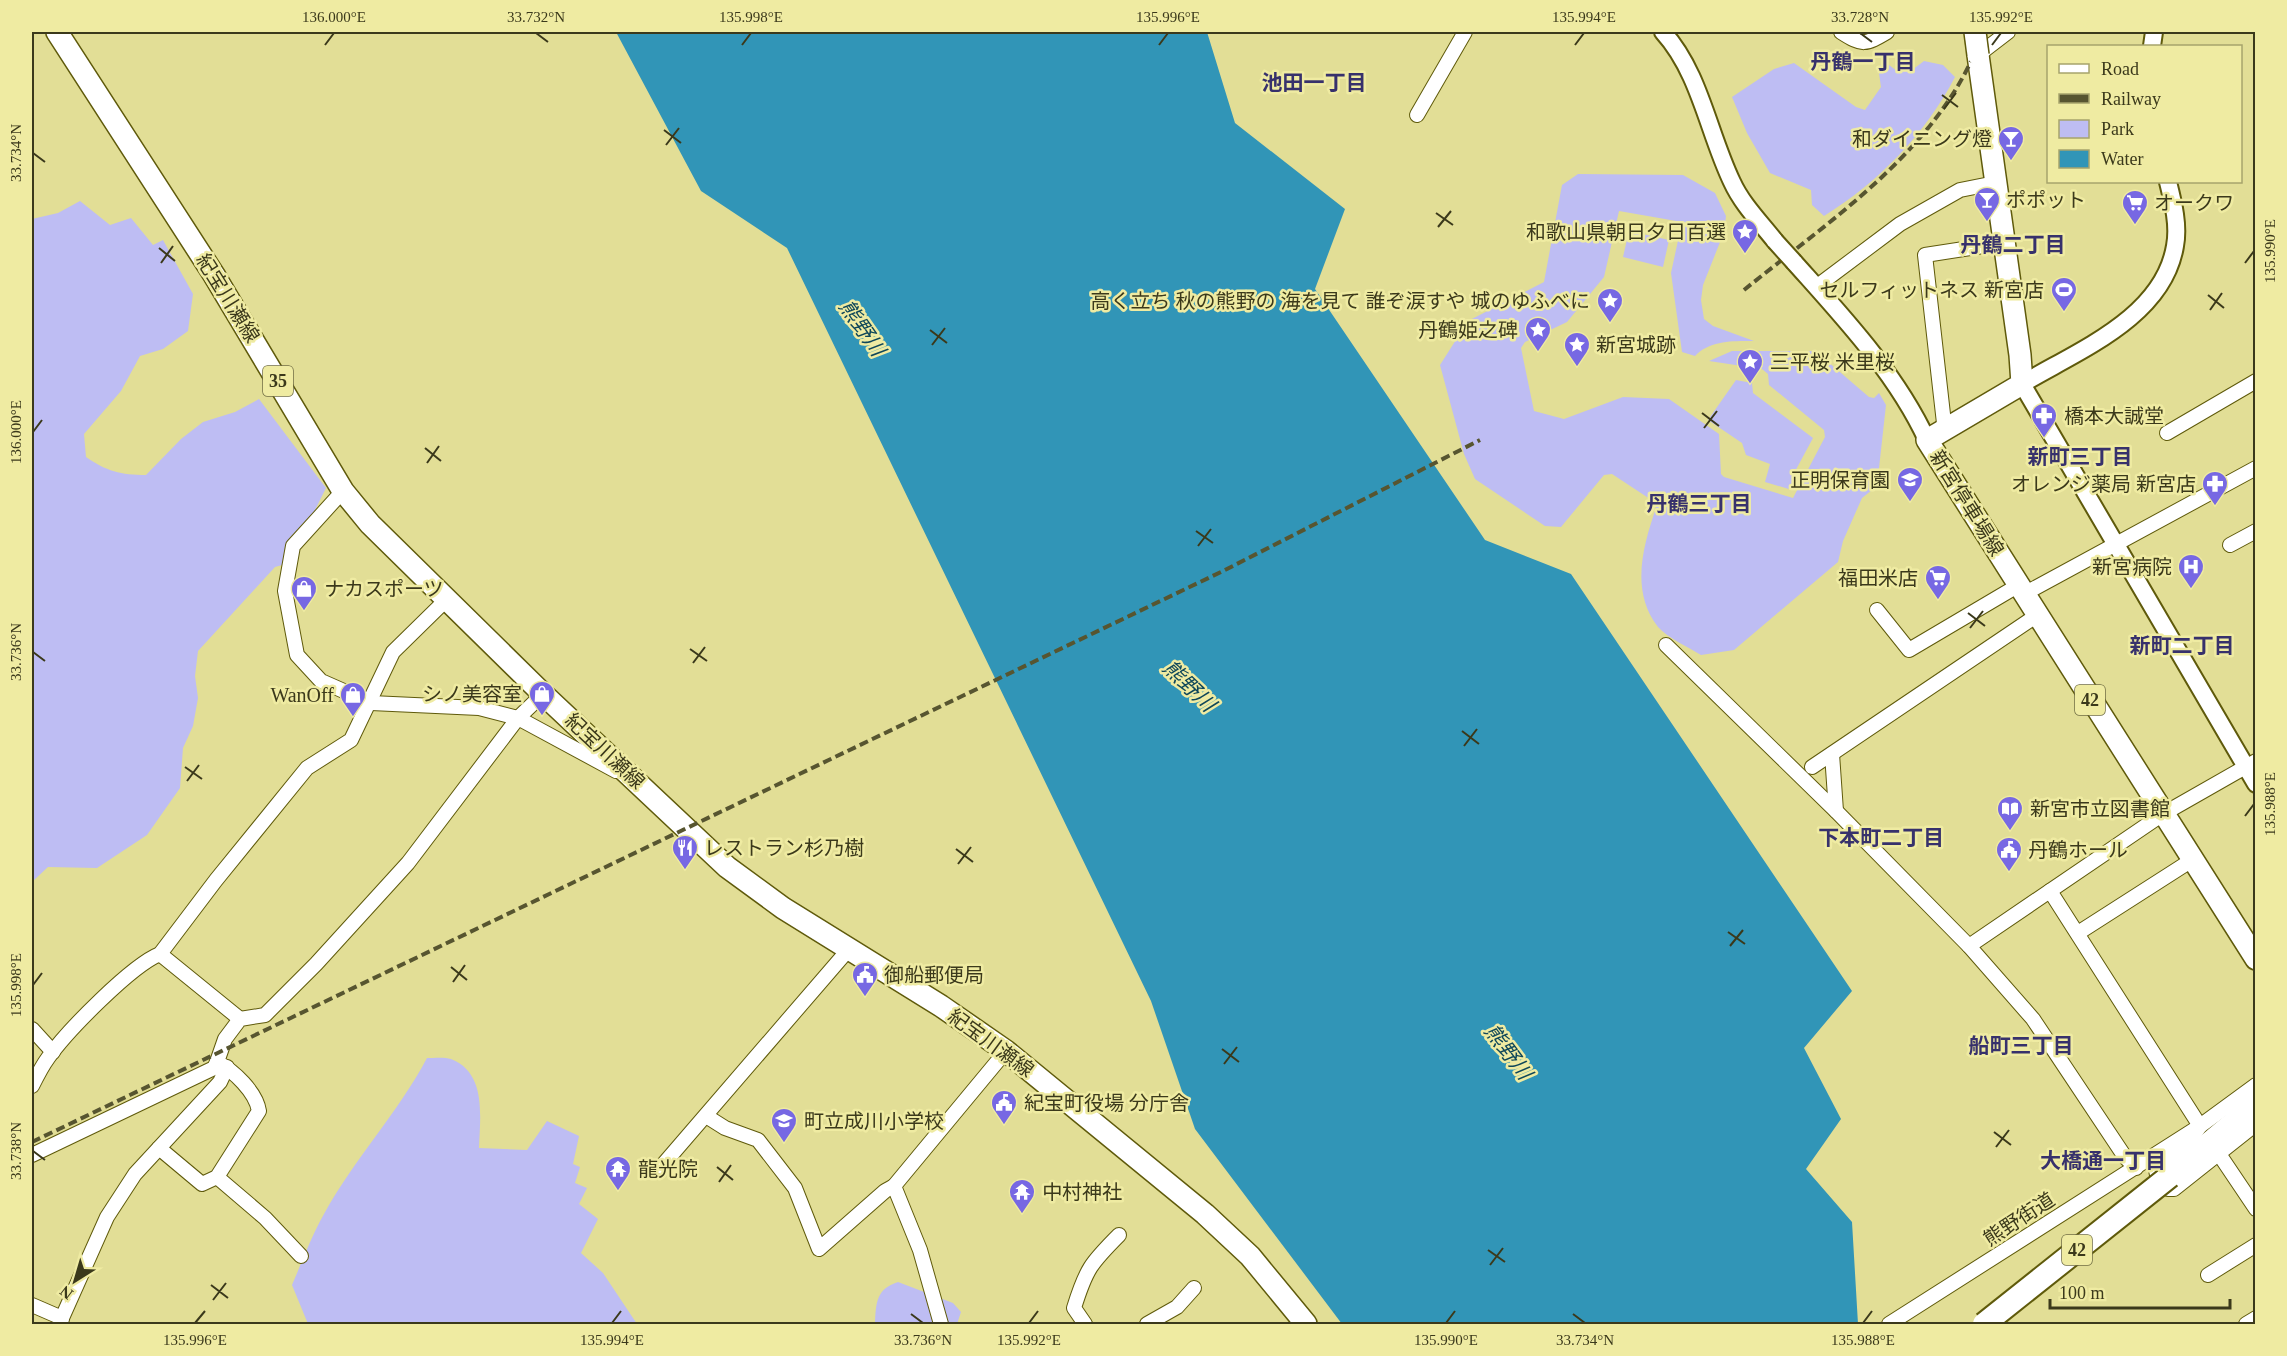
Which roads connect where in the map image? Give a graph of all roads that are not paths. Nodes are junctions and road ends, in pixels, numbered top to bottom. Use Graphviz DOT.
graph roads {
  1 [pos="57,32"];
  2 [pos="1466,32"];
  3 [pos="1663,32"];
  4 [pos="1841,32"];
  5 [pos="1887,32"];
  6 [pos="1975,32"];
  7 [pos="2008,32"];
  8 [pos="1978,55"];
  9 [pos="1417,115"];
  10 [pos="1995,183"];
  11 [pos="2168,183"];
  12 [pos="2003,243"];
  13 [pos="1816,287"];
  14 [pos="2256,381"];
  15 [pos="2022,384"];
  16 [pos="2167,433"];
  17 [pos="1936,436"];
  18 [pos="2256,468"];
  19 [pos="343,490"];
  20 [pos="2256,531"];
  21 [pos="2230,545"];
  22 [pos="2115,547"];
  23 [pos="2021,590"];
  24 [pos="446,600"];
  25 [pos="1878,610"];
  26 [pos="2036,615"];
  27 [pos="1666,645"];
  28 [pos="543,693"];
  29 [pos="371,703"];
  30 [pos="518,718"];
  31 [pos="1832,754"];
  32 [pos="2250,764"];
  33 [pos="1812,767"];
  34 [pos="2256,784"];
  35 [pos="645,788"];
  36 [pos="1836,811"];
  37 [pos="2163,814"];
  38 [pos="2192,860"];
  39 [pos="2050,891"];
  40 [pos="2078,933"];
  41 [pos="1969,946"];
  42 [pos="849,949"];
  43 [pos="160,954"];
  44 [pos="2256,959"];
  45 [pos="240,1019"];
  46 [pos="32,1029"];
  47 [pos="1006,1051"];
  48 [pos="53,1052"];
  49 [pos="222,1064"];
  50 [pos="2256,1085"];
  51 [pos="32,1086"];
  52 [pos="2256,1104"];
  53 [pos="706,1116"];
  54 [pos="2256,1124"];
  55 [pos="2200,1125"];
  56 [pos="159,1148"];
  57 [pos="2219,1154"];
  58 [pos="32,1155"];
  59 [pos="661,1167"];
  60 [pos="2134,1169"];
  61 [pos="217,1177"];
  62 [pos="894,1186"];
  63 [pos="2256,1209"];
  64 [pos="1119,1235"];
  65 [pos="2256,1245"];
  66 [pos="301,1256"];
  67 [pos="2208,1275"];
  68 [pos="1194,1288"];
  69 [pos="32,1305"];
  70 [pos="2256,1318"];
  71 [pos="61,1321"];
  72 [pos="941,1324"];
  73 [pos="1085,1324"];
  74 [pos="1147,1324"];
  75 [pos="1306,1324"];
  76 [pos="1889,1324"];
  77 [pos="1984,1324"];
  78 [pos="2246,1324"];
  1 -- 19 [label="main road, 紀宝川瀬線 / 35"];
  2 -- 9 [label="street"];
  3 -- 13 [label="street, bridge"];
  4 -- 5 [label="street"];
  6 -- 8 [label="main road, bridge"];
  7 -- 8 [label="street"];
  8 -- 10 [label="main road"];
  10 -- 12 [label="main road"];
  10 -- 13 [label="street"];
  11 -- 15 [label="street"];
  12 -- 15 [label="main road"];
  12 -- 17 [label="street"];
  13 -- 17 [label="street"];
  14 -- 16 [label="street"];
  15 -- 17 [label="main road, 新宮停車場線"];
  15 -- 22 [label="street"];
  17 -- 23 [label="main road, 新宮停車場線 / 42"];
  18 -- 22 [label="street"];
  19 -- 24 [label="main road, 紀宝川瀬線 / 35"];
  19 -- 29 [label="street"];
  20 -- 21 [label="street"];
  22 -- 23 [label="street"];
  22 -- 32 [label="street"];
  23 -- 25 [label="street"];
  23 -- 26 [label="main road, 新宮停車場線 / 42"];
  24 -- 28 [label="main road, 紀宝川瀬線 / 35"];
  24 -- 29 [label="street"];
  26 -- 31 [label="street"];
  26 -- 37 [label="main road, 新宮停車場線 / 42"];
  27 -- 36 [label="street"];
  28 -- 30 [label="street"];
  28 -- 35 [label="main road, 紀宝川瀬線 / 35"];
  29 -- 30 [label="street"];
  29 -- 43 [label="street"];
  30 -- 35 [label="street"];
  30 -- 45 [label="street"];
  31 -- 33 [label="street"];
  31 -- 36 [label="street"];
  32 -- 34 [label="street"];
  32 -- 37 [label="street"];
  35 -- 42 [label="main road, 紀宝川瀬線 / 35"];
  36 -- 41 [label="street"];
  37 -- 38 [label="main road, 新宮停車場線 / 42"];
  37 -- 39 [label="street"];
  38 -- 40 [label="street"];
  38 -- 44 [label="main road, 新宮停車場線 / 42"];
  39 -- 40 [label="street"];
  39 -- 41 [label="street"];
  40 -- 55 [label="street"];
  41 -- 60 [label="street"];
  42 -- 47 [label="main road, 紀宝川瀬線 / 35"];
  42 -- 53 [label="street"];
  43 -- 45 [label="street"];
  43 -- 48 [label="street"];
  45 -- 49 [label="street"];
  46 -- 48 [label="street"];
  47 -- 62 [label="street"];
  47 -- 75 [label="main road, 紀宝川瀬線 / 35"];
  48 -- 51 [label="street"];
  49 -- 56 [label="street"];
  49 -- 58 [label="street"];
  49 -- 61 [label="street"];
  50 -- 55 [label="street"];
  52 -- 77 [label="highway, 42, bridge"];
  53 -- 59 [label="street"];
  53 -- 62 [label="street"];
  54 -- 57 [label="street"];
  55 -- 57 [label="street"];
  55 -- 60 [label="street, 熊野街道"];
  56 -- 61 [label="street"];
  56 -- 71 [label="street"];
  57 -- 63 [label="street"];
  60 -- 76 [label="street, 熊野街道"];
  61 -- 66 [label="street"];
  62 -- 72 [label="street"];
  64 -- 73 [label="street"];
  65 -- 67 [label="street"];
  68 -- 74 [label="street"];
  69 -- 71 [label="street"];
  70 -- 78 [label="street"];
}
